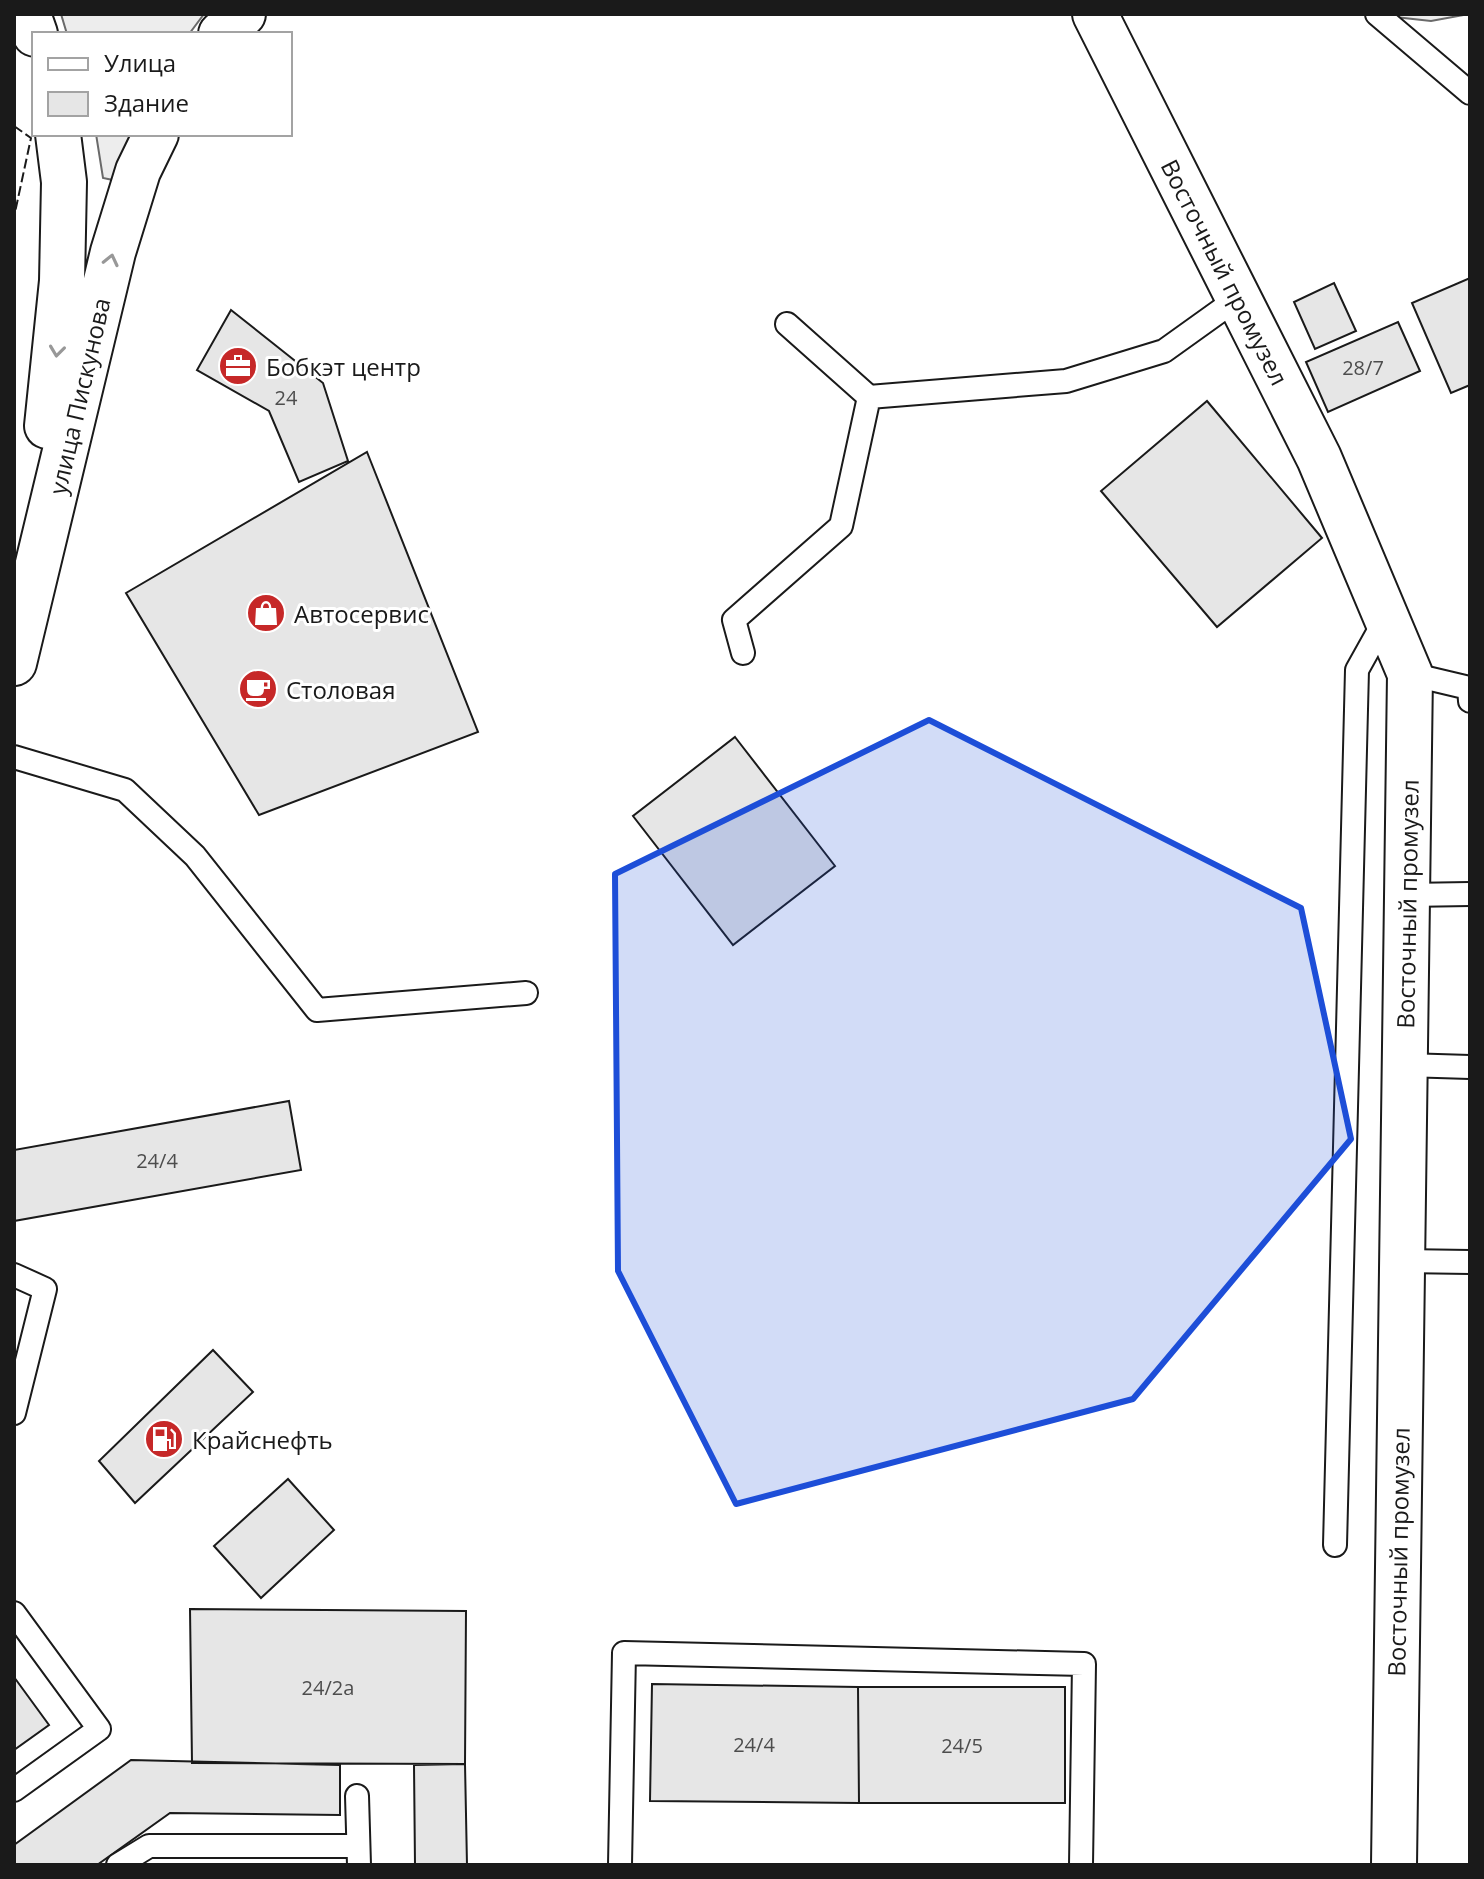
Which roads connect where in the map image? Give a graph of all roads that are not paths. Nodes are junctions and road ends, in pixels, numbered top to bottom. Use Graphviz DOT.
graph roads {
  1 [pos="243,14"];
  2 [pos="1095,14"];
  3 [pos="1377,14"];
  4 [pos="223,32"];
  5 [pos="1470,93"];
  6 [pos="58,136"];
  7 [pos="155,136"];
  8 [pos="1238,298"];
  9 [pos="787,324"];
  10 [pos="869,397"];
  11 [pos="1386,618"];
  12 [pos="14,651"];
  13 [pos="743,653"];
  14 [pos="14,663"];
  15 [pos="1410,674"];
  16 [pos="1470,701"];
  17 [pos="14,757"];
  18 [pos="1470,894"];
  19 [pos="1407,895"];
  20 [pos="526,993"];
  21 [pos="1405,1065"];
  22 [pos="1470,1067"];
  23 [pos="1402,1261"];
  24 [pos="1470,1262"];
  25 [pos="14,1275"];
  26 [pos="14,1413"];
  27 [pos="1335,1545"];
  28 [pos="14,1613"];
  29 [pos="14,1790"];
  30 [pos="357,1796"];
  31 [pos="358,1855"];
  32 [pos="118,1865"];
  33 [pos="620,1865"];
  34 [pos="1081,1865"];
  35 [pos="1394,1865"];
  1 -- 4 [label="street"];
  2 -- 8 [label="street, Восточный промузел"];
  3 -- 5 [label="lane"];
  6 -- 12 [label="street, улица Пискунова, one-way"];
  14 -- 7 [label="street, улица Пискунова, one-way"];
  8 -- 10 [label="lane"];
  8 -- 11 [label="street, Восточный промузел"];
  9 -- 10 [label="lane"];
  10 -- 13 [label="lane"];
  11 -- 15 [label="street, Восточный промузел"];
  11 -- 27 [label="lane"];
  15 -- 16 [label="lane"];
  15 -- 19 [label="street, Восточный промузел"];
  17 -- 20 [label="lane"];
  18 -- 19 [label="lane"];
  19 -- 21 [label="street, Восточный промузел"];
  21 -- 22 [label="lane"];
  21 -- 23 [label="street, Восточный промузел"];
  23 -- 24 [label="lane"];
  23 -- 35 [label="street, Восточный промузел"];
  25 -- 26 [label="lane"];
  28 -- 29 [label="lane"];
  30 -- 31 [label="lane"];
  31 -- 32 [label="lane"];
  33 -- 34 [label="lane"];
}
